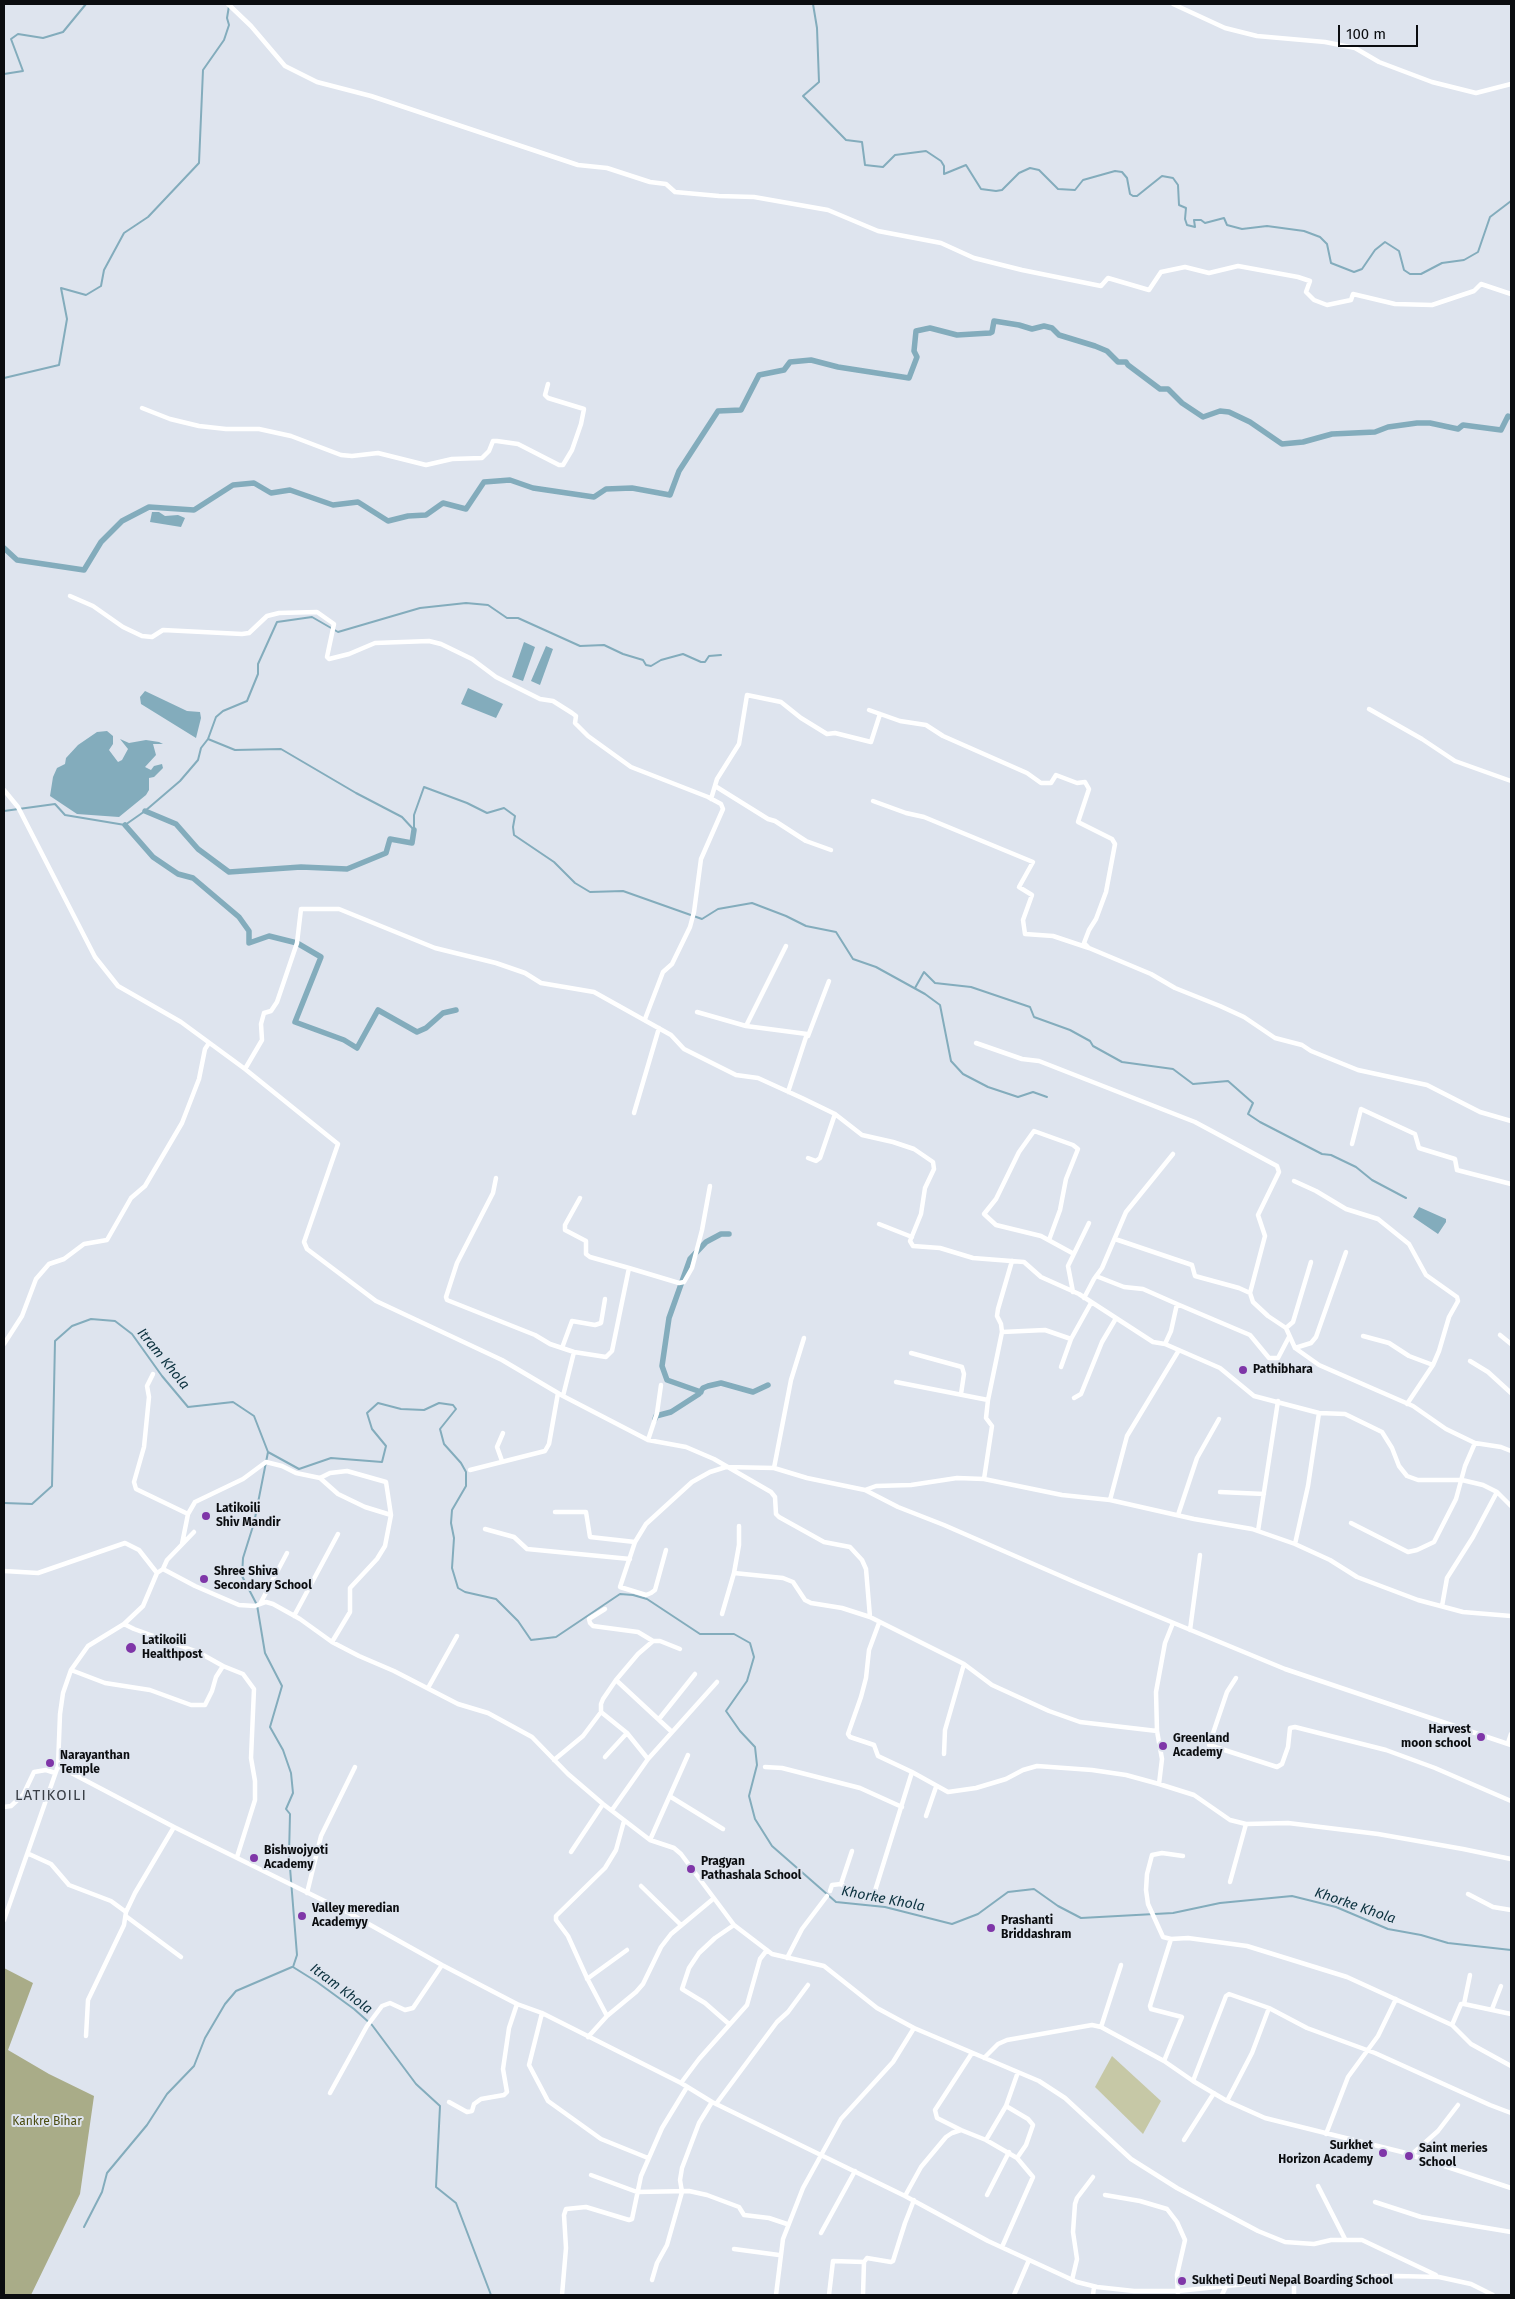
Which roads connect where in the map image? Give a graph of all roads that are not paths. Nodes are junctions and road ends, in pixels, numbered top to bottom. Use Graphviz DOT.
graph roads {
  1 [pos="228,4"];
  2 [pos="1173,4"];
  3 [pos="1511,84"];
  4 [pos="1511,294"];
  5 [pos="548,384"];
  6 [pos="142,408"];
  7 [pos="70,596"];
  8 [pos="1369,709"];
  9 [pos="869,710"];
  10 [pos="880,714"];
  11 [pos="1511,781"];
  12 [pos="715,786"];
  13 [pos="4,790"];
  14 [pos="712,799"];
  15 [pos="872,801"];
  16 [pos="831,850"];
  17 [pos="786,946"];
  18 [pos="1089,948"];
  19 [pos="829,981"];
  20 [pos="697,1012"];
  21 [pos="645,1019"];
  22 [pos="746,1026"];
  23 [pos="659,1028"];
  24 [pos="808,1036"];
  25 [pos="208,1043"];
  26 [pos="976,1043"];
  27 [pos="245,1069"];
  28 [pos="788,1092"];
  29 [pos="634,1113"];
  30 [pos="835,1114"];
  31 [pos="1511,1121"];
  32 [pos="1352,1144"];
  33 [pos="1173,1154"];
  34 [pos="808,1158"];
  35 [pos="496,1178"];
  36 [pos="1294,1181"];
  37 [pos="1511,1184"];
  38 [pos="710,1186"];
  39 [pos="580,1198"];
  40 [pos="1089,1223"];
  41 [pos="880,1224"];
  42 [pos="912,1237"];
  43 [pos="1115,1239"];
  44 [pos="1049,1240"];
  45 [pos="1346,1252"];
  46 [pos="1074,1254"];
  47 [pos="1012,1261"];
  48 [pos="1311,1262"];
  49 [pos="629,1268"];
  50 [pos="1096,1276"];
  51 [pos="1073,1292"];
  52 [pos="1250,1293"];
  53 [pos="1084,1298"];
  54 [pos="605,1299"];
  55 [pos="1091,1303"];
  56 [pos="1176,1304"];
  57 [pos="1115,1320"];
  58 [pos="1286,1328"];
  59 [pos="1002,1332"];
  60 [pos="1500,1334"];
  61 [pos="1363,1336"];
  62 [pos="1289,1337"];
  63 [pos="804,1338"];
  64 [pos="1071,1339"];
  65 [pos="4,1344"];
  66 [pos="1165,1344"];
  67 [pos="1511,1344"];
  68 [pos="562,1348"];
  69 [pos="1296,1348"];
  70 [pos="1179,1350"];
  71 [pos="574,1352"];
  72 [pos="911,1353"];
  73 [pos="1470,1361"];
  74 [pos="1433,1365"];
  75 [pos="1061,1367"];
  76 [pos="153,1374"];
  77 [pos="896,1382"];
  78 [pos="662,1386"];
  79 [pos="558,1393"];
  80 [pos="1511,1393"];
  81 [pos="961,1394"];
  82 [pos="563,1396"];
  83 [pos="1074,1398"];
  84 [pos="988,1400"];
  85 [pos="1278,1401"];
  86 [pos="1408,1404"];
  87 [pos="1320,1413"];
  88 [pos="1219,1419"];
  89 [pos="504,1434"];
  90 [pos="648,1440"];
  91 [pos="1475,1443"];
  92 [pos="1511,1452"];
  93 [pos="502,1461"];
  94 [pos="726,1467"];
  95 [pos="774,1468"];
  96 [pos="470,1470"];
  97 [pos="320,1478"];
  98 [pos="984,1479"];
  99 [pos="1462,1480"];
  100 [pos="865,1490"];
  101 [pos="1220,1492"];
  102 [pos="1497,1492"];
  103 [pos="1264,1494"];
  104 [pos="1110,1500"];
  105 [pos="1511,1506"];
  106 [pos="555,1512"];
  107 [pos="188,1514"];
  108 [pos="391,1514"];
  109 [pos="1178,1515"];
  110 [pos="1351,1524"];
  111 [pos="739,1526"];
  112 [pos="485,1529"];
  113 [pos="1258,1531"];
  114 [pos="194,1532"];
  115 [pos="338,1534"];
  116 [pos="635,1542"];
  117 [pos="1295,1544"];
  118 [pos="182,1545"];
  119 [pos="666,1550"];
  120 [pos="287,1553"];
  121 [pos="1200,1556"];
  122 [pos="630,1558"];
  123 [pos="163,1569"];
  124 [pos="4,1571"];
  125 [pos="158,1572"];
  126 [pos="734,1572"];
  127 [pos="257,1605"];
  128 [pos="1442,1606"];
  129 [pos="604,1609"];
  130 [pos="722,1614"];
  131 [pos="294,1616"];
  132 [pos="1511,1616"];
  133 [pos="870,1617"];
  134 [pos="879,1623"];
  135 [pos="1173,1623"];
  136 [pos="124,1624"];
  137 [pos="1190,1630"];
  138 [pos="457,1636"];
  139 [pos="653,1641"];
  140 [pos="332,1642"];
  141 [pos="680,1649"];
  142 [pos="964,1664"];
  143 [pos="223,1666"];
  144 [pos="71,1670"];
  145 [pos="695,1674"];
  146 [pos="1236,1678"];
  147 [pos="616,1680"];
  148 [pos="717,1682"];
  149 [pos="428,1688"];
  150 [pos="602,1712"];
  151 [pos="659,1719"];
  152 [pos="1157,1731"];
  153 [pos="672,1732"];
  154 [pos="627,1733"];
  155 [pos="1511,1734"];
  156 [pos="1510,1744"];
  157 [pos="944,1754"];
  158 [pos="688,1755"];
  159 [pos="605,1758"];
  160 [pos="648,1759"];
  161 [pos="554,1760"];
  162 [pos="58,1766"];
  163 [pos="355,1767"];
  164 [pos="765,1767"];
  165 [pos="912,1772"];
  166 [pos="56,1773"];
  167 [pos="1159,1784"];
  168 [pos="936,1787"];
  169 [pos="671,1797"];
  170 [pos="1511,1800"];
  171 [pos="603,1804"];
  172 [pos="4,1807"];
  173 [pos="902,1807"];
  174 [pos="612,1810"];
  175 [pos="926,1816"];
  176 [pos="624,1821"];
  177 [pos="1246,1824"];
  178 [pos="174,1827"];
  179 [pos="723,1828"];
  180 [pos="650,1840"];
  181 [pos="852,1850"];
  182 [pos="571,1852"];
  183 [pos="28,1854"];
  184 [pos="1183,1856"];
  185 [pos="237,1857"];
  186 [pos="1511,1859"];
  187 [pos="1230,1882"];
  188 [pos="841,1884"];
  189 [pos="641,1886"];
  190 [pos="830,1891"];
  191 [pos="307,1892"];
  192 [pos="1468,1894"];
  193 [pos="826,1896"];
  194 [pos="713,1899"];
  195 [pos="1511,1910"];
  196 [pos="6,1911"];
  197 [pos="126,1914"];
  198 [pos="4,1920"];
  199 [pos="681,1925"];
  200 [pos="734,1925"];
  201 [pos="1171,1939"];
  202 [pos="628,1950"];
  203 [pos="767,1950"];
  204 [pos="181,1957"];
  205 [pos="787,1958"];
  206 [pos="442,1965"];
  207 [pos="1121,1965"];
  208 [pos="1470,1975"];
  209 [pos="587,1979"];
  210 [pos="808,1985"];
  211 [pos="1502,1986"];
  212 [pos="1396,1999"];
  213 [pos="517,2004"];
  214 [pos="1464,2004"];
  215 [pos="1269,2008"];
  216 [pos="1492,2009"];
  217 [pos="542,2014"];
  218 [pos="1511,2014"];
  219 [pos="607,2016"];
  220 [pos="729,2024"];
  221 [pos="1452,2025"];
  222 [pos="1101,2026"];
  223 [pos="914,2028"];
  224 [pos="86,2036"];
  225 [pos="588,2037"];
  226 [pos="1366,2052"];
  227 [pos="972,2053"];
  228 [pos="984,2058"];
  229 [pos="1164,2061"];
  230 [pos="1511,2066"];
  231 [pos="1018,2072"];
  232 [pos="1193,2081"];
  233 [pos="681,2083"];
  234 [pos="687,2087"];
  235 [pos="330,2093"];
  236 [pos="1214,2093"];
  237 [pos="1227,2101"];
  238 [pos="449,2102"];
  239 [pos="714,2103"];
  240 [pos="1458,2105"];
  241 [pos="1006,2106"];
  242 [pos="1511,2112"];
  243 [pos="961,2130"];
  244 [pos="1326,2134"];
  245 [pos="986,2140"];
  246 [pos="1184,2140"];
  247 [pos="1009,2152"];
  248 [pos="821,2154"];
  249 [pos="1411,2155"];
  250 [pos="648,2158"];
  251 [pos="1017,2158"];
  252 [pos="855,2171"];
  253 [pos="591,2176"];
  254 [pos="1093,2177"];
  255 [pos="1318,2186"];
  256 [pos="1511,2188"];
  257 [pos="637,2192"];
  258 [pos="682,2192"];
  259 [pos="987,2195"];
  260 [pos="905,2196"];
  261 [pos="1105,2196"];
  262 [pos="914,2200"];
  263 [pos="1375,2202"];
  264 [pos="787,2224"];
  265 [pos="1511,2232"];
  266 [pos="821,2233"];
  267 [pos="1345,2239"];
  268 [pos="1002,2248"];
  269 [pos="734,2249"];
  270 [pos="779,2255"];
  271 [pos="1029,2260"];
  272 [pos="864,2262"];
  273 [pos="1439,2277"];
  274 [pos="1294,2279"];
  275 [pos="652,2280"];
  276 [pos="1072,2280"];
  277 [pos="1227,2284"];
  278 [pos="1094,2286"];
  279 [pos="1178,2293"];
  280 [pos="562,2295"];
  281 [pos="776,2295"];
  282 [pos="829,2295"];
  283 [pos="862,2295"];
  284 [pos="1014,2295"];
  285 [pos="1093,2295"];
  286 [pos="1222,2295"];
  287 [pos="1294,2295"];
  288 [pos="1493,2295"];
  1 -- 4 [label="street"];
  2 -- 3 [label="street"];
  5 -- 6 [label="street"];
  7 -- 14 [label="street"];
  8 -- 11 [label="street"];
  9 -- 10 [label="street"];
  10 -- 12 [label="street"];
  10 -- 18 [label="street"];
  12 -- 14 [label="street"];
  12 -- 16 [label="street"];
  13 -- 25 [label="street"];
  14 -- 21 [label="street"];
  15 -- 18 [label="street"];
  17 -- 22 [label="street"];
  18 -- 31 [label="street"];
  19 -- 24 [label="street"];
  20 -- 22 [label="street"];
  21 -- 23 [label="street"];
  21 -- 27 [label="street"];
  22 -- 24 [label="street"];
  23 -- 28 [label="street"];
  23 -- 29 [label="street"];
  24 -- 28 [label="street"];
  25 -- 27 [label="street"];
  25 -- 65 [label="street"];
  26 -- 52 [label="street"];
  27 -- 79 [label="street"];
  28 -- 30 [label="street"];
  30 -- 34 [label="street"];
  30 -- 42 [label="street"];
  32 -- 37 [label="street"];
  33 -- 43 [label="street"];
  35 -- 68 [label="street"];
  36 -- 74 [label="street"];
  38 -- 49 [label="street"];
  39 -- 49 [label="street"];
  40 -- 46 [label="street"];
  41 -- 42 [label="street"];
  42 -- 47 [label="street"];
  43 -- 50 [label="street"];
  43 -- 52 [label="street"];
  44 -- 44 [label="street"];
  44 -- 46 [label="street"];
  45 -- 69 [label="street"];
  46 -- 51 [label="street"];
  47 -- 51 [label="street"];
  47 -- 59 [label="street"];
  48 -- 58 [label="street"];
  49 -- 71 [label="street"];
  50 -- 53 [label="street"];
  50 -- 56 [label="street"];
  51 -- 53 [label="street"];
  52 -- 58 [label="street"];
  53 -- 55 [label="street"];
  54 -- 68 [label="street"];
  55 -- 57 [label="street"];
  55 -- 64 [label="street"];
  56 -- 62 [label="street"];
  56 -- 66 [label="street"];
  57 -- 66 [label="street"];
  57 -- 83 [label="street"];
  58 -- 62 [label="street"];
  59 -- 64 [label="street"];
  59 -- 84 [label="street"];
  60 -- 67 [label="street"];
  61 -- 74 [label="street"];
  62 -- 69 [label="street"];
  63 -- 95 [label="street"];
  64 -- 75 [label="street"];
  66 -- 70 [label="street"];
  68 -- 71 [label="street"];
  69 -- 86 [label="street"];
  70 -- 85 [label="street"];
  70 -- 104 [label="street"];
  71 -- 82 [label="street"];
  72 -- 81 [label="street"];
  73 -- 80 [label="street"];
  74 -- 86 [label="street"];
  76 -- 107 [label="street"];
  77 -- 81 [label="street"];
  78 -- 90 [label="street"];
  79 -- 82 [label="street"];
  79 -- 93 [label="street"];
  81 -- 84 [label="street"];
  82 -- 90 [label="street"];
  84 -- 98 [label="street"];
  85 -- 87 [label="street"];
  85 -- 103 [label="street"];
  86 -- 91 [label="street"];
  87 -- 99 [label="street"];
  87 -- 117 [label="street"];
  88 -- 109 [label="street"];
  89 -- 93 [label="street"];
  90 -- 94 [label="street"];
  91 -- 92 [label="street"];
  91 -- 99 [label="street"];
  93 -- 96 [label="street"];
  94 -- 95 [label="street"];
  94 -- 116 [label="street"];
  94 -- 133 [label="street"];
  95 -- 100 [label="street"];
  97 -- 107 [label="street"];
  97 -- 108 [label="street"];
  97 -- 108 [label="street"];
  98 -- 100 [label="street"];
  98 -- 104 [label="street"];
  99 -- 102 [label="street"];
  99 -- 110 [label="street"];
  100 -- 135 [label="street"];
  101 -- 103 [label="street"];
  102 -- 105 [label="street"];
  102 -- 128 [label="street"];
  103 -- 113 [label="street"];
  104 -- 109 [label="street"];
  106 -- 116 [label="street"];
  107 -- 118 [label="street"];
  108 -- 140 [label="street"];
  109 -- 113 [label="street"];
  111 -- 126 [label="street"];
  112 -- 122 [label="street"];
  113 -- 117 [label="street"];
  114 -- 118 [label="street"];
  115 -- 131 [label="street"];
  116 -- 122 [label="street"];
  117 -- 128 [label="street"];
  118 -- 123 [label="street"];
  119 -- 122 [label="street"];
  120 -- 127 [label="street"];
  121 -- 137 [label="street"];
  123 -- 125 [label="street"];
  123 -- 127 [label="street"];
  124 -- 125 [label="street"];
  125 -- 136 [label="street"];
  126 -- 130 [label="street"];
  126 -- 133 [label="street"];
  127 -- 131 [label="street"];
  128 -- 132 [label="street"];
  129 -- 139 [label="street"];
  131 -- 140 [label="street"];
  133 -- 134 [label="street"];
  134 -- 142 [label="street"];
  134 -- 165 [label="street"];
  135 -- 137 [label="street"];
  135 -- 152 [label="street"];
  136 -- 143 [label="street"];
  136 -- 144 [label="street"];
  137 -- 156 [label="street"];
  138 -- 149 [label="street"];
  139 -- 141 [label="street"];
  139 -- 147 [label="street"];
  140 -- 149 [label="street"];
  142 -- 152 [label="street"];
  142 -- 157 [label="street"];
  143 -- 144 [label="street"];
  143 -- 185 [label="street"];
  144 -- 162 [label="street"];
  145 -- 151 [label="street"];
  146 -- 170 [label="street"];
  147 -- 150 [label="street"];
  147 -- 151 [label="street"];
  148 -- 153 [label="street"];
  149 -- 161 [label="street"];
  150 -- 154 [label="street"];
  150 -- 161 [label="street"];
  151 -- 153 [label="street"];
  152 -- 167 [label="street"];
  153 -- 160 [label="street"];
  154 -- 159 [label="street"];
  154 -- 160 [label="street"];
  155 -- 156 [label="street"];
  158 -- 169 [label="street"];
  160 -- 174 [label="street"];
  161 -- 171 [label="street"];
  162 -- 166 [label="street"];
  162 -- 178 [label="street"];
  163 -- 191 [label="street"];
  164 -- 173 [label="street"];
  165 -- 168 [label="street"];
  165 -- 173 [label="street"];
  166 -- 172 [label="street"];
  166 -- 183 [label="street"];
  167 -- 168 [label="street"];
  167 -- 177 [label="street"];
  168 -- 175 [label="street"];
  169 -- 179 [label="street"];
  169 -- 180 [label="street"];
  171 -- 174 [label="street"];
  171 -- 182 [label="street"];
  173 -- 188 [label="street"];
  174 -- 176 [label="street"];
  176 -- 180 [label="street"];
  176 -- 209 [label="street"];
  177 -- 186 [label="street"];
  177 -- 187 [label="street"];
  178 -- 185 [label="street"];
  178 -- 197 [label="street"];
  180 -- 194 [label="street"];
  181 -- 188 [label="street"];
  183 -- 196 [label="street"];
  183 -- 197 [label="street"];
  184 -- 201 [label="street"];
  185 -- 191 [label="street"];
  188 -- 190 [label="street"];
  189 -- 199 [label="street"];
  191 -- 206 [label="street"];
  192 -- 195 [label="street"];
  193 -- 205 [label="street"];
  194 -- 199 [label="street"];
  194 -- 200 [label="street"];
  196 -- 198 [label="street"];
  197 -- 204 [label="street"];
  197 -- 224 [label="street"];
  199 -- 219 [label="street"];
  200 -- 203 [label="street"];
  200 -- 220 [label="street"];
  201 -- 212 [label="street"];
  201 -- 229 [label="street"];
  202 -- 209 [label="street"];
  203 -- 205 [label="street"];
  203 -- 220 [label="street"];
  205 -- 223 [label="street"];
  206 -- 213 [label="street"];
  206 -- 235 [label="street"];
  207 -- 222 [label="street"];
  208 -- 214 [label="street"];
  209 -- 219 [label="street"];
  210 -- 239 [label="street"];
  211 -- 216 [label="street"];
  212 -- 221 [label="street"];
  212 -- 226 [label="street"];
  213 -- 217 [label="street"];
  213 -- 238 [label="street"];
  214 -- 216 [label="street"];
  214 -- 221 [label="street"];
  215 -- 226 [label="street"];
  215 -- 232 [label="street"];
  215 -- 237 [label="street"];
  216 -- 218 [label="street"];
  217 -- 225 [label="street"];
  217 -- 250 [label="street"];
  219 -- 225 [label="street"];
  220 -- 233 [label="street"];
  221 -- 230 [label="street"];
  222 -- 228 [label="street"];
  222 -- 229 [label="street"];
  223 -- 227 [label="street"];
  223 -- 248 [label="street"];
  225 -- 233 [label="street"];
  226 -- 242 [label="street"];
  226 -- 244 [label="street"];
  227 -- 228 [label="street"];
  227 -- 243 [label="street"];
  228 -- 231 [label="street"];
  229 -- 232 [label="street"];
  231 -- 241 [label="street"];
  231 -- 267 [label="street"];
  232 -- 236 [label="street"];
  233 -- 234 [label="street"];
  234 -- 239 [label="street"];
  234 -- 250 [label="street"];
  236 -- 237 [label="street"];
  236 -- 246 [label="street"];
  237 -- 244 [label="street"];
  239 -- 248 [label="street"];
  239 -- 258 [label="street"];
  240 -- 249 [label="street"];
  241 -- 245 [label="street"];
  241 -- 251 [label="street"];
  243 -- 245 [label="street"];
  243 -- 260 [label="street"];
  244 -- 249 [label="street"];
  245 -- 247 [label="street"];
  247 -- 251 [label="street"];
  247 -- 259 [label="street"];
  248 -- 252 [label="street"];
  248 -- 264 [label="street"];
  249 -- 256 [label="street"];
  250 -- 257 [label="street"];
  251 -- 268 [label="street"];
  252 -- 260 [label="street"];
  252 -- 266 [label="street"];
  253 -- 257 [label="street"];
  254 -- 276 [label="street"];
  255 -- 267 [label="street"];
  257 -- 258 [label="street"];
  257 -- 280 [label="street"];
  258 -- 264 [label="street"];
  258 -- 275 [label="street"];
  260 -- 262 [label="street"];
  261 -- 279 [label="street"];
  262 -- 268 [label="street"];
  262 -- 272 [label="street"];
  263 -- 265 [label="street"];
  264 -- 270 [label="street"];
  267 -- 273 [label="street"];
  268 -- 271 [label="street"];
  269 -- 270 [label="street"];
  270 -- 281 [label="street"];
  271 -- 276 [label="street"];
  271 -- 284 [label="street"];
  272 -- 282 [label="street"];
  272 -- 283 [label="street"];
  273 -- 274 [label="street"];
  273 -- 288 [label="street"];
  274 -- 277 [label="street"];
  274 -- 287 [label="street"];
  276 -- 278 [label="street"];
  277 -- 279 [label="street"];
  277 -- 286 [label="street"];
  278 -- 279 [label="street"];
  278 -- 285 [label="street"];
}
